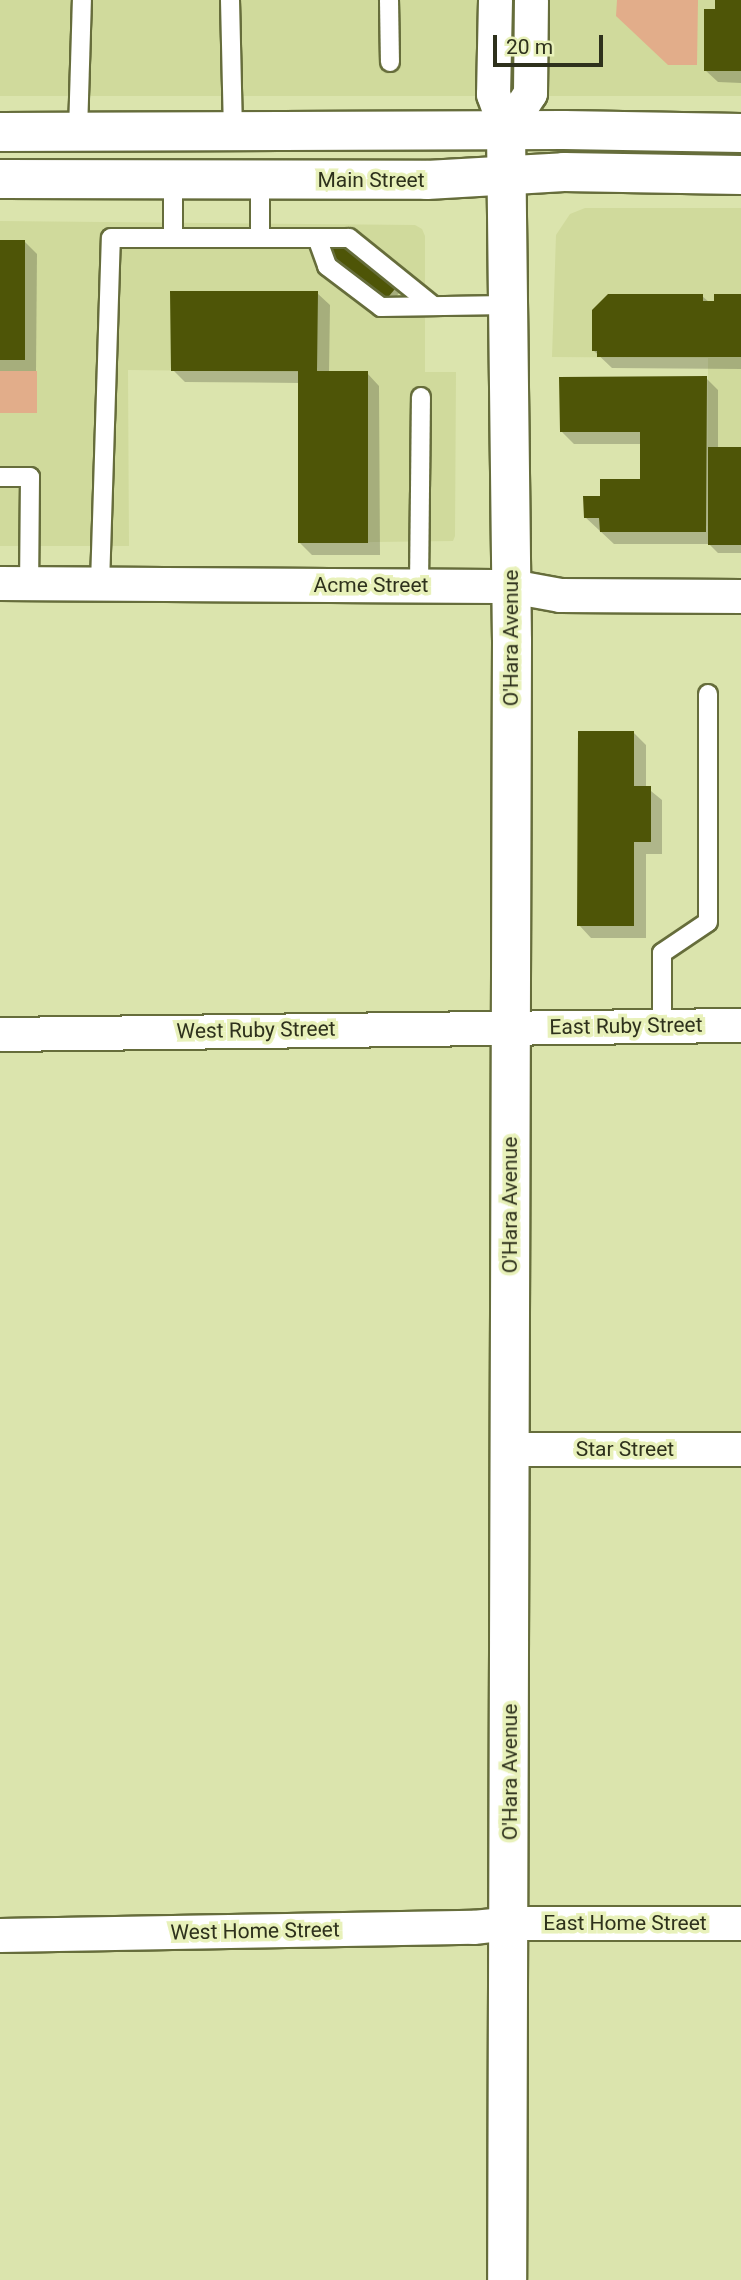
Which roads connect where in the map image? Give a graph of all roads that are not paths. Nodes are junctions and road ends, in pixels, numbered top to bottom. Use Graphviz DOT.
graph roads {
  1 [pos="82,0"];
  2 [pos="230,0"];
  3 [pos="389,0"];
  4 [pos="495,0"];
  5 [pos="531,0"];
  6 [pos="390,62"];
  7 [pos="506,130"];
  8 [pos="233,131"];
  9 [pos="0,132"];
  10 [pos="78,132"];
  11 [pos="741,133"];
  12 [pos="741,175"];
  13 [pos="506,176"];
  14 [pos="0,179"];
  15 [pos="173,180"];
  16 [pos="260,180"];
  17 [pos="173,238"];
  18 [pos="260,238"];
  19 [pos="317,238"];
  20 [pos="432,305"];
  21 [pos="507,305"];
  22 [pos="421,397"];
  23 [pos="0,477"];
  24 [pos="15,583"];
  25 [pos="100,584"];
  26 [pos="419,585"];
  27 [pos="511,586"];
  28 [pos="741,596"];
  29 [pos="708,694"];
  30 [pos="662,1025"];
  31 [pos="741,1025"];
  32 [pos="511,1027"];
  33 [pos="0,1034"];
  34 [pos="510,1449"];
  35 [pos="741,1449"];
  36 [pos="509,1923"];
  37 [pos="741,1923"];
  38 [pos="0,1935"];
  39 [pos="507,2280"];
  1 -- 10 [label="lane"];
  2 -- 8 [label="lane"];
  3 -- 6 [label="lane"];
  4 -- 7 [label="street"];
  5 -- 7 [label="street"];
  7 -- 8 [label="main road"];
  7 -- 11 [label="main road"];
  7 -- 13 [label="main road, O'Hara Avenue"];
  8 -- 10 [label="main road"];
  9 -- 10 [label="main road"];
  12 -- 13 [label="main road, Main Street"];
  13 -- 16 [label="main road, Main Street"];
  13 -- 21 [label="main road, O'Hara Avenue"];
  14 -- 15 [label="main road, Main Street"];
  15 -- 16 [label="main road, Main Street"];
  15 -- 17 [label="lane"];
  16 -- 18 [label="lane"];
  17 -- 18 [label="lane"];
  17 -- 25 [label="lane"];
  18 -- 19 [label="lane"];
  19 -- 20 [label="lane"];
  19 -- 20 [label="lane"];
  20 -- 21 [label="lane"];
  21 -- 27 [label="main road, O'Hara Avenue"];
  22 -- 26 [label="lane"];
  23 -- 24 [label="lane"];
  24 -- 25 [label="street, Acme Street"];
  25 -- 26 [label="street, Acme Street"];
  26 -- 27 [label="street, Acme Street"];
  27 -- 28 [label="street, Acme Street"];
  27 -- 32 [label="main road, O'Hara Avenue"];
  29 -- 30 [label="lane"];
  30 -- 31 [label="street, East Ruby Street"];
  30 -- 32 [label="street, East Ruby Street"];
  32 -- 33 [label="street, West Ruby Street"];
  32 -- 34 [label="main road, O'Hara Avenue"];
  34 -- 35 [label="street, Star Street"];
  34 -- 36 [label="main road, O'Hara Avenue"];
  36 -- 37 [label="street, East Home Street"];
  36 -- 38 [label="street, West Home Street"];
  36 -- 39 [label="main road, O'Hara Avenue"];
}
